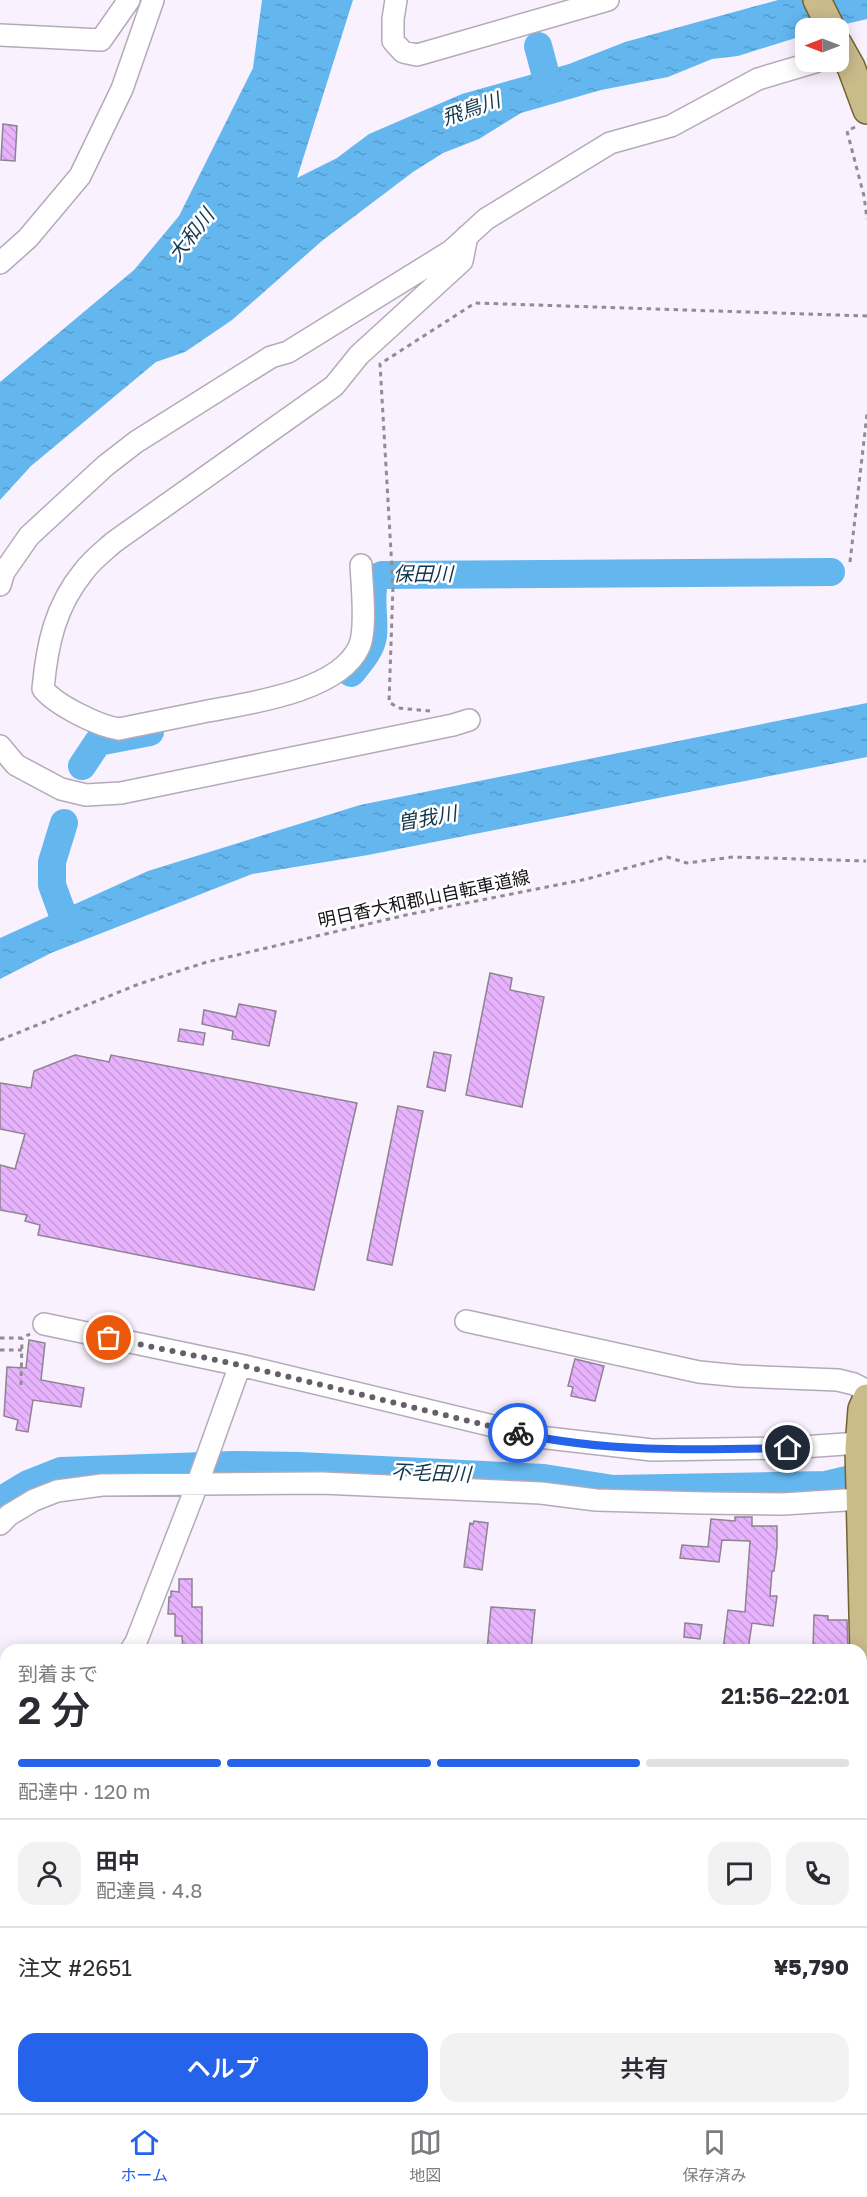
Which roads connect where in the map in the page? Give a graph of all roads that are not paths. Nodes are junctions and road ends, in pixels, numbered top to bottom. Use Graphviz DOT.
graph roads {
  1 [pos="129,0"];
  2 [pos="153,0"];
  3 [pos="396,0"];
  4 [pos="608,0"];
  5 [pos="817,0"];
  6 [pos="825,18"];
  7 [pos="0,35"];
  8 [pos="795,68"];
  9 [pos="847,72"];
  10 [pos="862,118"];
  11 [pos="467,236"];
  12 [pos="0,263"];
  13 [pos="361,565"];
  14 [pos="0,585"];
  15 [pos="469,720"];
  16 [pos="0,747"];
  17 [pos="466,1321"];
  18 [pos="44,1324"];
  19 [pos="240,1365"];
  20 [pos="867,1391"];
  21 [pos="867,1398"];
  22 [pos="861,1462"];
  23 [pos="197,1485"];
  24 [pos="0,1524"];
  25 [pos="135,1644"];
  26 [pos="865,1644"];
  27 [pos="867,1753"];
  28 [pos="867,1778"];
  1 -- 7 [label="street"];
  2 -- 12 [label="street"];
  3 -- 4 [label="street"];
  5 -- 6 [label="main road"];
  8 -- 11 [label="street"];
  9 -- 10 [label="main road"];
  11 -- 13 [label="street"];
  11 -- 14 [label="street"];
  15 -- 16 [label="street"];
  17 -- 20 [label="street"];
  18 -- 19 [label="street"];
  19 -- 22 [label="street"];
  19 -- 23 [label="street"];
  21 -- 22 [label="main road"];
  22 -- 23 [label="street"];
  22 -- 26 [label="main road"];
  23 -- 24 [label="street"];
  23 -- 25 [label="street"];
  27 -- 28 [label="main road"];
}
